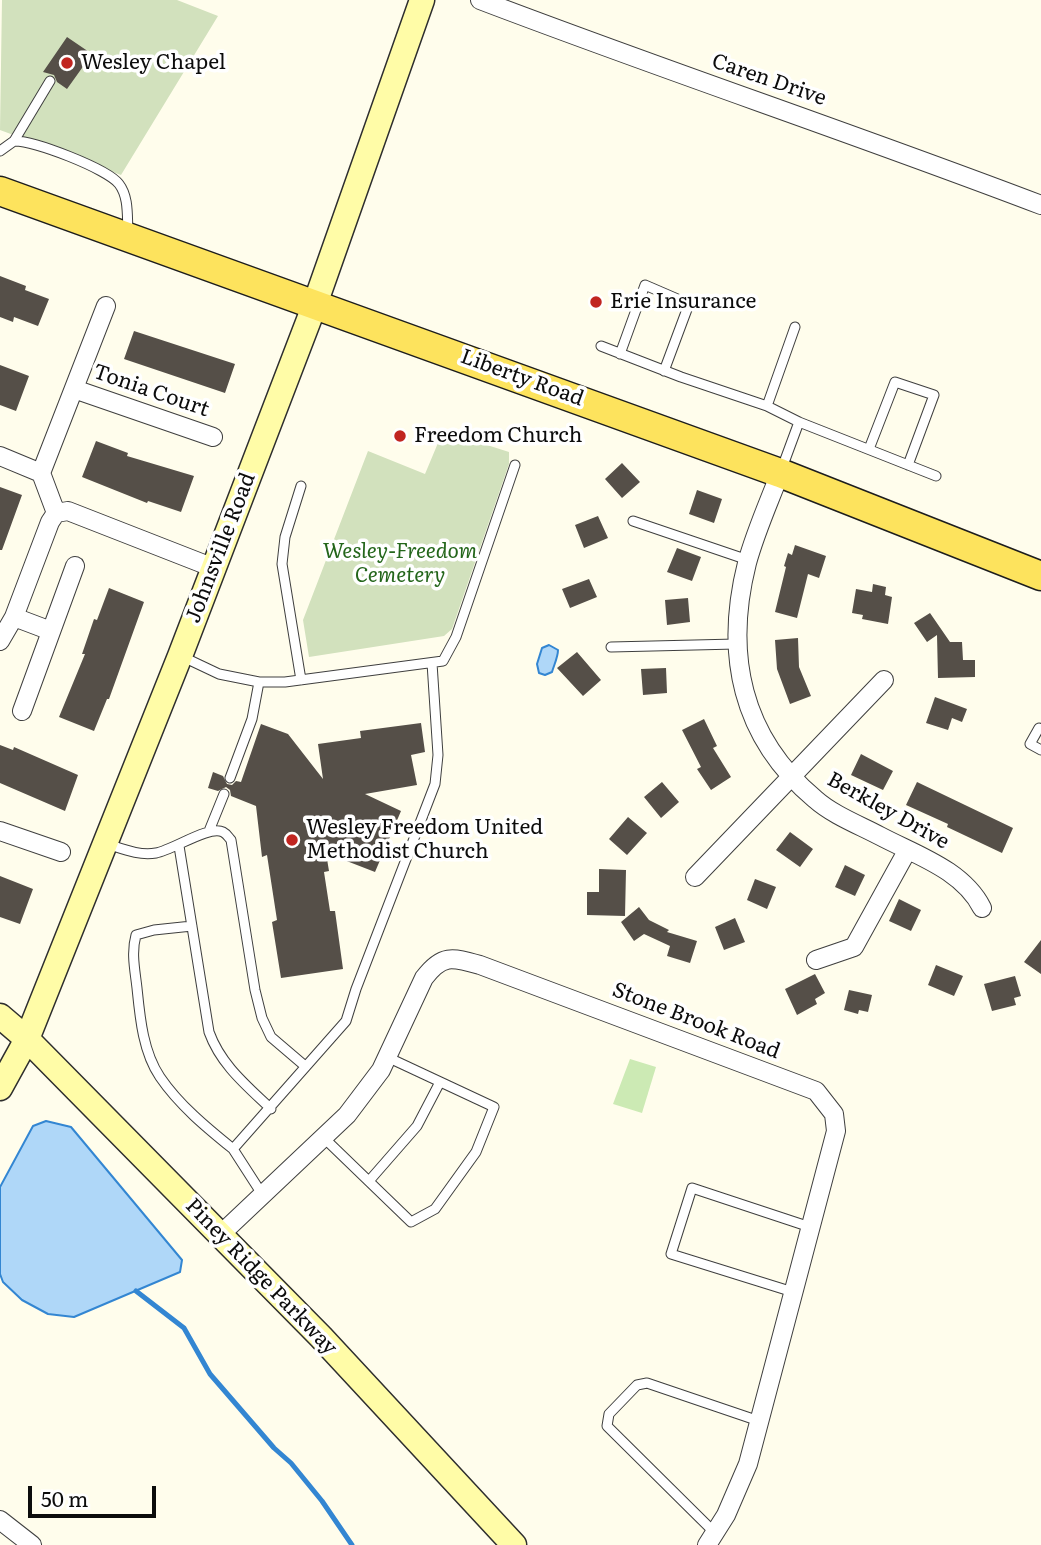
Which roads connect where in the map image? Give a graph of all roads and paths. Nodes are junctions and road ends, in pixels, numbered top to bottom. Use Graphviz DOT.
graph roads {
  1 [pos="422,0"];
  2 [pos="480,0"];
  3 [pos="50,81"];
  4 [pos="14,141"];
  5 [pos="0,151"];
  6 [pos="0,191"];
  7 [pos="1041,205"];
  8 [pos="128,237"];
  9 [pos="315,304"];
  10 [pos="106,306"];
  11 [pos="795,327"];
  12 [pos="600,346"];
  13 [pos="620,354"];
  14 [pos="664,371"];
  15 [pos="74,389"];
  16 [pos="767,406"];
  17 [pos="799,422"];
  18 [pos="213,437"];
  19 [pos="869,449"];
  20 [pos="0,456"];
  21 [pos="515,465"];
  22 [pos="908,465"];
  23 [pos="41,472"];
  24 [pos="780,473"];
  25 [pos="936,475"];
  26 [pos="301,486"];
  27 [pos="57,513"];
  28 [pos="633,521"];
  29 [pos="748,561"];
  30 [pos="75,566"];
  31 [pos="214,568"];
  32 [pos="1041,576"];
  33 [pos="14,617"];
  34 [pos="51,631"];
  35 [pos="0,641"];
  36 [pos="736,644"];
  37 [pos="611,647"];
  38 [pos="180,656"];
  39 [pos="432,663"];
  40 [pos="302,680"];
  41 [pos="884,680"];
  42 [pos="259,682"];
  43 [pos="22,711"];
  44 [pos="1039,728"];
  45 [pos="1041,750"];
  46 [pos="792,776"];
  47 [pos="230,778"];
  48 [pos="224,794"];
  49 [pos="0,831"];
  50 [pos="209,831"];
  51 [pos="105,844"];
  52 [pos="179,846"];
  53 [pos="907,850"];
  54 [pos="61,852"];
  55 [pos="695,877"];
  56 [pos="982,908"];
  57 [pos="192,926"];
  58 [pos="816,960"];
  59 [pos="0,1016"];
  60 [pos="27,1039"];
  61 [pos="387,1057"];
  62 [pos="305,1066"];
  63 [pos="440,1082"];
  64 [pos="0,1088"];
  65 [pos="271,1108"];
  66 [pos="323,1137"];
  67 [pos="233,1149"];
  68 [pos="369,1181"];
  69 [pos="262,1194"];
  70 [pos="810,1227"];
  71 [pos="220,1235"];
  72 [pos="793,1292"];
  73 [pos="759,1421"];
  74 [pos="0,1520"];
  75 [pos="710,1539"];
  76 [pos="32,1545"];
  77 [pos="514,1545"];
  1 -- 9 [label="street, Johnsville Road"];
  2 -- 7 [label="street, Caren Drive"];
  3 -- 4 [label="lane"];
  4 -- 5 [label="lane"];
  4 -- 8 [label="lane"];
  6 -- 8 [label="main road, Liberty Road"];
  8 -- 9 [label="main road, Liberty Road"];
  9 -- 24 [label="main road, Liberty Road"];
  9 -- 31 [label="street, Johnsville Road"];
  10 -- 15 [label="street, Tonia Court"];
  11 -- 16 [label="lane"];
  12 -- 13 [label="lane"];
  13 -- 14 [label="lane"];
  13 -- 14 [label="lane"];
  14 -- 16 [label="lane"];
  15 -- 18 [label="street, Tonia Court"];
  15 -- 23 [label="street, Tonia Court"];
  16 -- 17 [label="lane"];
  17 -- 19 [label="lane"];
  17 -- 24 [label="lane"];
  19 -- 22 [label="lane"];
  19 -- 22 [label="lane"];
  20 -- 23 [label="street"];
  21 -- 39 [label="lane"];
  22 -- 25 [label="lane"];
  23 -- 27 [label="street"];
  24 -- 29 [label="street, Berkley Drive"];
  24 -- 32 [label="main road, Liberty Road"];
  26 -- 40 [label="lane"];
  27 -- 31 [label="street"];
  27 -- 33 [label="street"];
  28 -- 29 [label="lane"];
  29 -- 36 [label="street, Berkley Drive"];
  30 -- 34 [label="street"];
  31 -- 38 [label="street, Johnsville Road"];
  33 -- 34 [label="street"];
  33 -- 35 [label="street"];
  34 -- 43 [label="street"];
  36 -- 37 [label="lane"];
  36 -- 46 [label="street, Berkley Drive"];
  38 -- 42 [label="lane"];
  38 -- 51 [label="street, Johnsville Road"];
  39 -- 40 [label="lane"];
  39 -- 62 [label="lane"];
  40 -- 42 [label="lane"];
  41 -- 46 [label="street"];
  42 -- 47 [label="lane"];
  44 -- 45 [label="lane"];
  46 -- 53 [label="street, Berkley Drive"];
  46 -- 55 [label="street"];
  48 -- 50 [label="lane"];
  49 -- 54 [label="street"];
  50 -- 52 [label="lane"];
  50 -- 62 [label="lane"];
  51 -- 52 [label="lane"];
  51 -- 60 [label="street, Johnsville Road"];
  52 -- 57 [label="lane"];
  53 -- 56 [label="street, Berkley Drive"];
  53 -- 58 [label="street"];
  57 -- 65 [label="lane"];
  57 -- 67 [label="lane"];
  59 -- 60 [label="street, Piney Ridge Parkway"];
  60 -- 64 [label="street, Johnsville Road"];
  60 -- 71 [label="street, Piney Ridge Parkway"];
  61 -- 63 [label="lane"];
  61 -- 66 [label="street, Stone Brook Road"];
  61 -- 70 [label="street, Stone Brook Road"];
  62 -- 65 [label="lane"];
  63 -- 68 [label="lane"];
  63 -- 68 [label="lane"];
  65 -- 67 [label="lane"];
  66 -- 68 [label="lane"];
  66 -- 69 [label="street, Stone Brook Road"];
  67 -- 69 [label="lane"];
  69 -- 71 [label="street, Stone Brook Road"];
  70 -- 72 [label="street, Stone Brook Road"];
  70 -- 72 [label="lane"];
  71 -- 77 [label="street, Piney Ridge Parkway"];
  72 -- 73 [label="street, Stone Brook Road"];
  73 -- 75 [label="street, Stone Brook Road"];
  73 -- 75 [label="lane"];
  74 -- 76 [label="street"];
}
